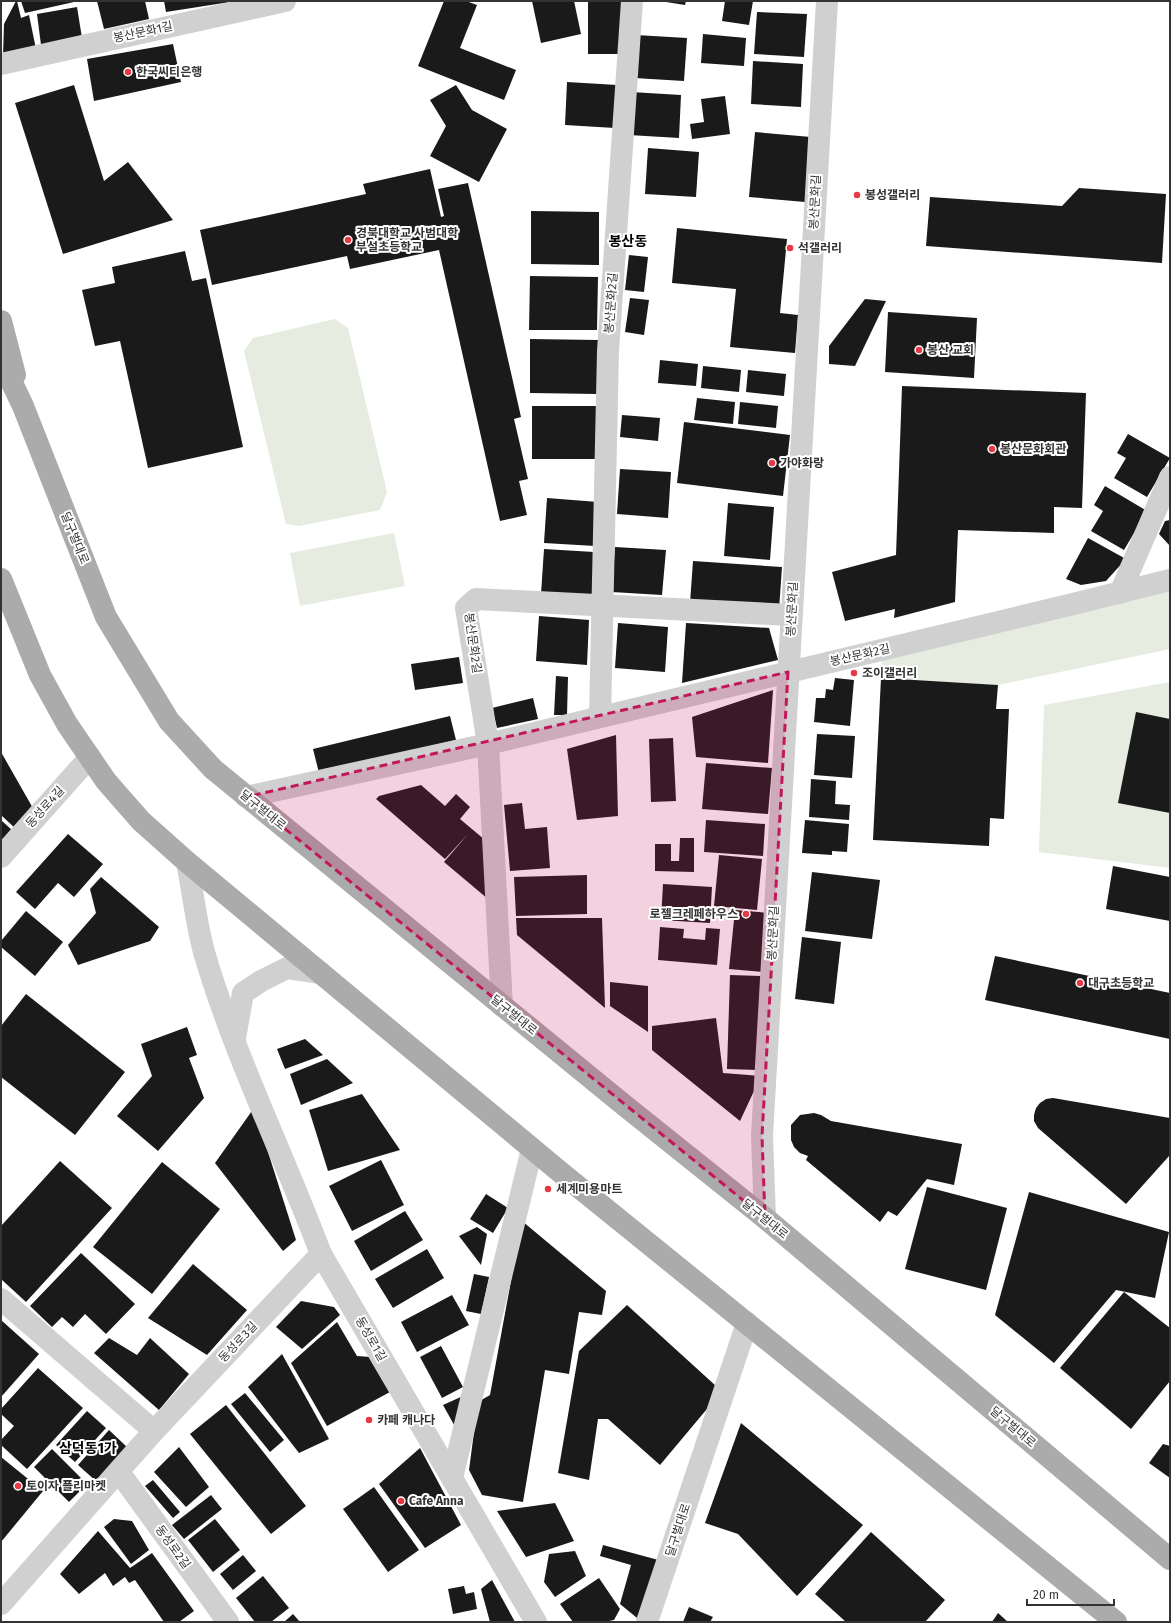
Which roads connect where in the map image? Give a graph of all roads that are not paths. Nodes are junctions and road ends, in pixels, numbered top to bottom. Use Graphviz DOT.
graph roads {
  1 [pos="286,1"];
  2 [pos="632,1"];
  3 [pos="827,1"];
  4 [pos="1,64"];
  5 [pos="1,321"];
  6 [pos="1,360"];
  7 [pos="23,406"];
  8 [pos="1170,477"];
  9 [pos="1,579"];
  10 [pos="1170,580"];
  11 [pos="1120,593"];
  12 [pos="602,605"];
  13 [pos="791,615"];
  14 [pos="788,672"];
  15 [pos="600,717"];
  16 [pos="488,744"];
  17 [pos="90,757"];
  18 [pos="246,797"];
  19 [pos="1,857"];
  20 [pos="187,862"];
  21 [pos="321,973"];
  22 [pos="502,1006"];
  23 [pos="234,1041"];
  24 [pos="532,1149"];
  25 [pos="765,1218"];
  26 [pos="321,1254"];
  27 [pos="1,1299"];
  28 [pos="746,1323"];
  29 [pos="154,1431"];
  30 [pos="119,1472"];
  31 [pos="452,1478"];
  32 [pos="1170,1559"];
  33 [pos="1,1604"];
  34 [pos="228,1622"];
  35 [pos="536,1622"];
  36 [pos="647,1622"];
  37 [pos="1116,1622"];
  1 -- 4 [label="street, 봉산문화1길"];
  2 -- 12 [label="street, 봉산문화2길"];
  3 -- 13 [label="street, 봉산문화길"];
  5 -- 7 [label="main road"];
  6 -- 7 [label="main road, 달구벌대로"];
  7 -- 18 [label="main road, 달구벌대로"];
  8 -- 11 [label="street"];
  9 -- 17 [label="main road"];
  10 -- 11 [label="street, 봉산문화2길"];
  11 -- 14 [label="street, 봉산문화2길"];
  12 -- 13 [label="street"];
  12 -- 15 [label="street, 봉산문화2길"];
  12 -- 16 [label="street, 봉산문화2길"];
  13 -- 14 [label="street, 봉산문화길"];
  14 -- 15 [label="street, 봉산문화2길"];
  14 -- 25 [label="street, 봉산문화길"];
  15 -- 16 [label="street, 봉산문화2길"];
  16 -- 18 [label="street, 봉산문화2길"];
  16 -- 22 [label="street, 봉산문화2길"];
  17 -- 19 [label="street, 동성로4길"];
  17 -- 20 [label="main road"];
  18 -- 22 [label="main road, 달구벌대로"];
  20 -- 21 [label="main road"];
  20 -- 23 [label="street, 동성로1길"];
  21 -- 23 [label="street"];
  21 -- 24 [label="main road"];
  22 -- 25 [label="main road, 달구벌대로"];
  23 -- 26 [label="street, 동성로1길"];
  24 -- 28 [label="main road"];
  24 -- 31 [label="street"];
  25 -- 32 [label="main road, 달구벌대로"];
  26 -- 29 [label="street, 동성로3길"];
  26 -- 31 [label="street, 동성로1길"];
  27 -- 29 [label="street"];
  28 -- 36 [label="street, 달구벌대로"];
  28 -- 37 [label="main road"];
  29 -- 30 [label="street, 동성로3길"];
  30 -- 33 [label="street, 동성로3길"];
  30 -- 34 [label="street, 동성로2길"];
  31 -- 35 [label="street, 동성로1길"];
}
